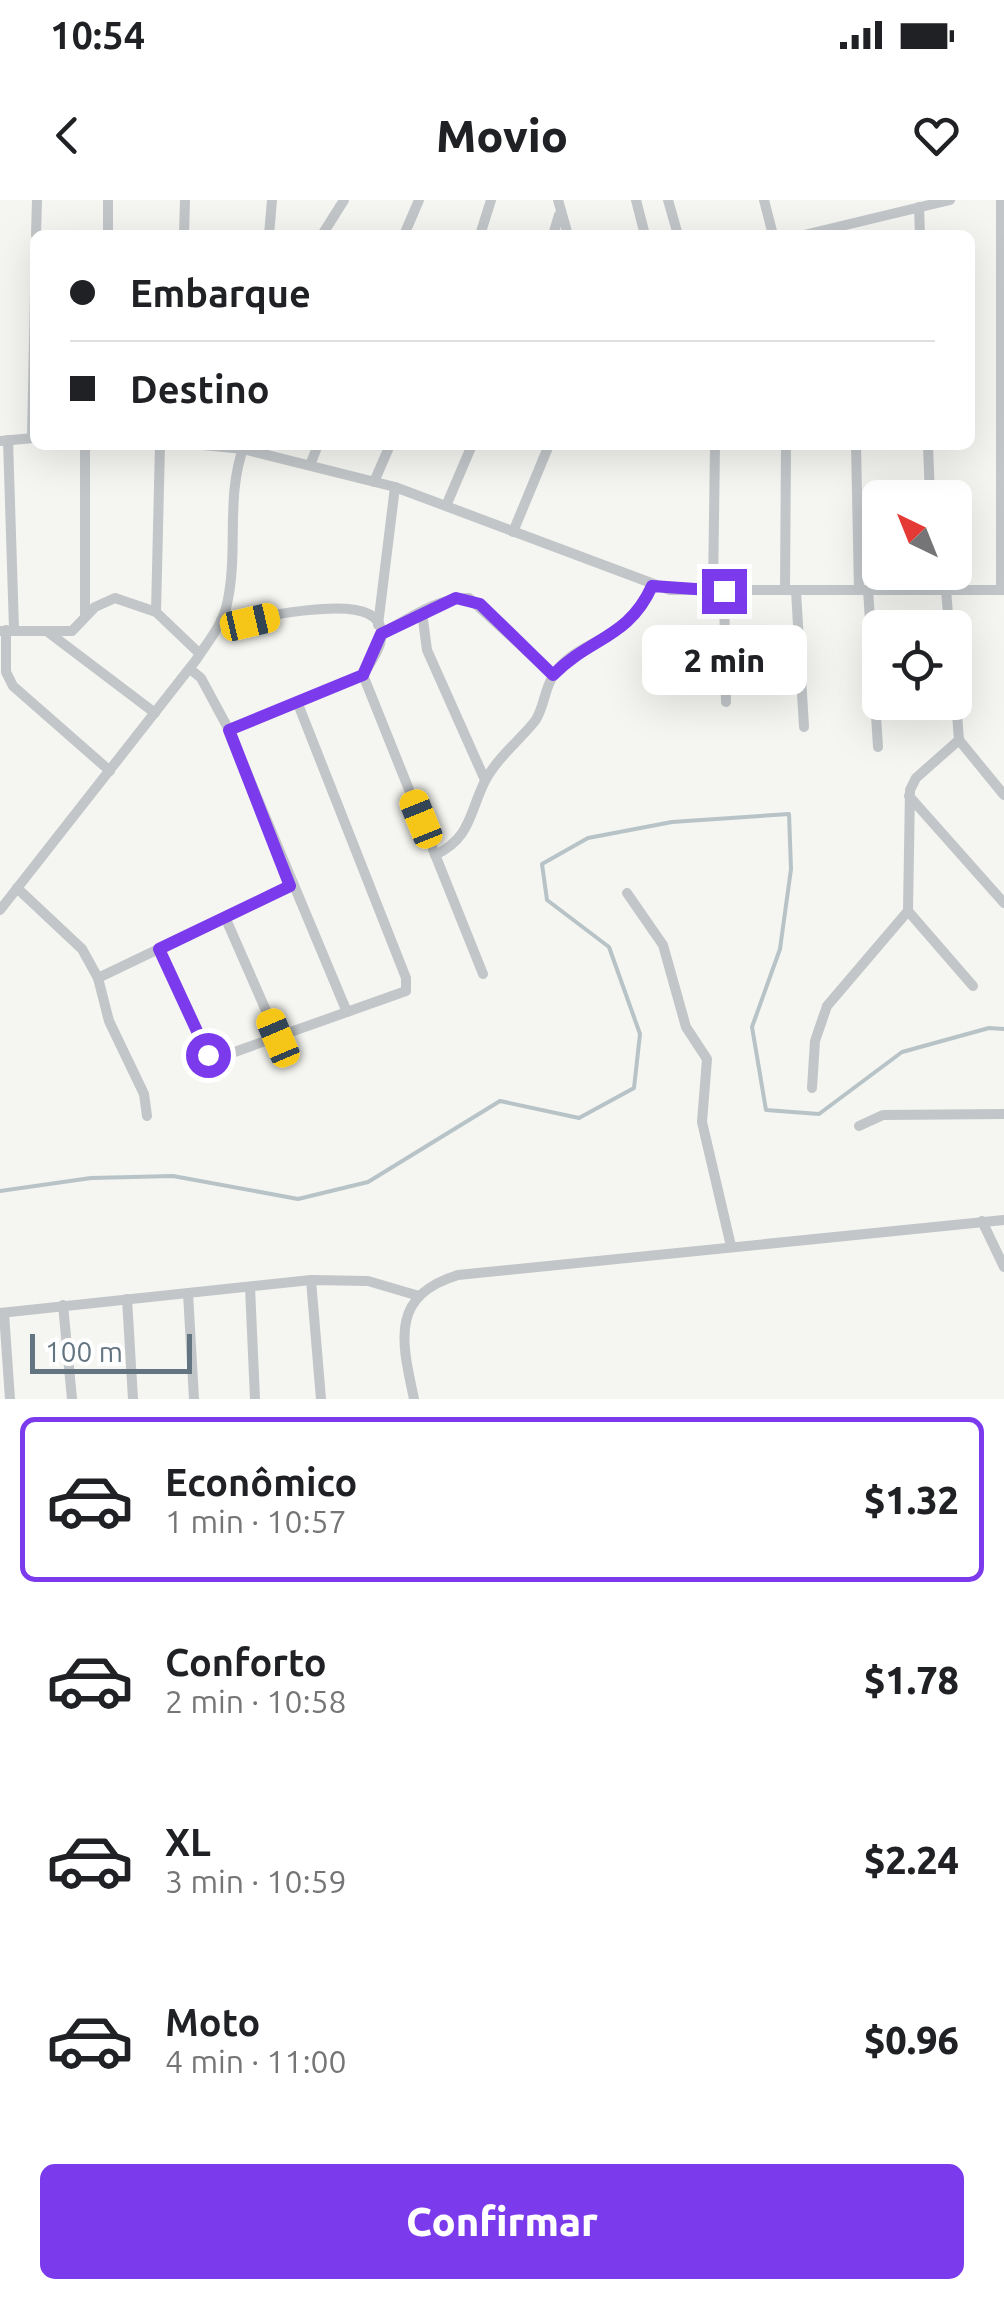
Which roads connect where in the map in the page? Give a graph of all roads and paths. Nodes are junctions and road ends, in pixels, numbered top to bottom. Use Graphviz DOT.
graph roads {
  1 [pos="37,200"];
  2 [pos="108,200"];
  3 [pos="184,200"];
  4 [pos="272,200"];
  5 [pos="344,200"];
  6 [pos="419,200"];
  7 [pos="491,200"];
  8 [pos="558,200"];
  9 [pos="636,200"];
  10 [pos="668,200"];
  11 [pos="764,200"];
  12 [pos="950,200"];
  13 [pos="1000,200"];
  14 [pos="919,208"];
  15 [pos="560,214"];
  16 [pos="36,230"];
  17 [pos="108,230"];
  18 [pos="184,230"];
  19 [pos="269,230"];
  20 [pos="325,230"];
  21 [pos="406,230"];
  22 [pos="482,230"];
  23 [pos="555,230"];
  24 [pos="566,230"];
  25 [pos="644,230"];
  26 [pos="677,230"];
  27 [pos="772,230"];
  28 [pos="843,230"];
  29 [pos="920,230"];
  30 [pos="30,438"];
  31 [pos="4,440"];
  32 [pos="84,450"];
  33 [pos="160,450"];
  34 [pos="242,450"];
  35 [pos="254,450"];
  36 [pos="316,450"];
  37 [pos="388,450"];
  38 [pos="470,450"];
  39 [pos="547,450"];
  40 [pos="715,450"];
  41 [pos="786,450"];
  42 [pos="856,450"];
  43 [pos="928,450"];
  44 [pos="310,465"];
  45 [pos="929,480"];
  46 [pos="374,482"];
  47 [pos="395,487"];
  48 [pos="446,506"];
  49 [pos="514,532"];
  50 [pos="862,569"];
  51 [pos="652,586"];
  52 [pos="972,589"];
  53 [pos="791,590"];
  54 [pos="862,590"];
  55 [pos="863,590"];
  56 [pos="1003,590"];
  57 [pos="719,591"];
  58 [pos="156,612"];
  59 [pos="422,612"];
  60 [pos="85,618"];
  61 [pos="221,620"];
  62 [pos="7,630"];
  63 [pos="380,630"];
  64 [pos="47,631"];
  65 [pos="200,654"];
  66 [pos="190,669"];
  67 [pos="363,675"];
  68 [pos="553,675"];
  69 [pos="726,702"];
  70 [pos="298,704"];
  71 [pos="155,713"];
  72 [pos="957,720"];
  73 [pos="804,727"];
  74 [pos="229,730"];
  75 [pos="959,740"];
  76 [pos="878,747"];
  77 [pos="110,771"];
  78 [pos="486,780"];
  79 [pos="1004,795"];
  80 [pos="909,796"];
  81 [pos="436,854"];
  82 [pos="290,886"];
  83 [pos="17,888"];
  84 [pos="627,893"];
  85 [pos="1004,903"];
  86 [pos="0,910"];
  87 [pos="908,911"];
  88 [pos="226,917"];
  89 [pos="159,949"];
  90 [pos="483,974"];
  91 [pos="98,978"];
  92 [pos="974,986"];
  93 [pos="346,1012"];
  94 [pos="278,1038"];
  95 [pos="812,1088"];
  96 [pos="1004,1114"];
  97 [pos="147,1116"];
  98 [pos="858,1126"];
  99 [pos="1004,1220"];
  100 [pos="982,1222"];
  101 [pos="731,1246"];
  102 [pos="1004,1268"];
  103 [pos="311,1280"];
  104 [pos="250,1286"];
  105 [pos="188,1293"];
  106 [pos="419,1296"];
  107 [pos="127,1299"];
  108 [pos="63,1305"];
  109 [pos="2,1313"];
  110 [pos="10,1399"];
  111 [pos="72,1399"];
  112 [pos="133,1399"];
  113 [pos="194,1399"];
  114 [pos="255,1399"];
  115 [pos="321,1399"];
  116 [pos="414,1399"];
  1 -- 16 [label="street"];
  2 -- 17 [label="street"];
  3 -- 18 [label="street"];
  4 -- 19 [label="street"];
  5 -- 20 [label="street"];
  6 -- 21 [label="street"];
  7 -- 22 [label="street"];
  8 -- 15 [label="street"];
  9 -- 25 [label="street"];
  10 -- 26 [label="street"];
  11 -- 27 [label="street"];
  12 -- 14 [label="street"];
  13 -- 56 [label="street"];
  14 -- 28 [label="street"];
  14 -- 29 [label="street"];
  15 -- 23 [label="street"];
  15 -- 24 [label="street"];
  30 -- 31 [label="street"];
  31 -- 62 [label="street"];
  32 -- 60 [label="street"];
  33 -- 58 [label="street"];
  34 -- 61 [label="street"];
  35 -- 44 [label="street"];
  36 -- 44 [label="street"];
  37 -- 46 [label="street"];
  38 -- 48 [label="street"];
  39 -- 49 [label="street"];
  40 -- 57 [label="street"];
  41 -- 53 [label="street"];
  42 -- 50 [label="street"];
  43 -- 45 [label="street"];
  44 -- 46 [label="street"];
  46 -- 47 [label="street"];
  47 -- 48 [label="street"];
  47 -- 63 [label="street"];
  48 -- 49 [label="street"];
  49 -- 51 [label="street"];
  51 -- 57 [label="street"];
  51 -- 68 [label="street"];
  52 -- 56 [label="street"];
  53 -- 54 [label="street"];
  53 -- 57 [label="street"];
  53 -- 73 [label="street"];
  55 -- 76 [label="street"];
  57 -- 69 [label="street"];
  58 -- 60 [label="street"];
  58 -- 65 [label="street"];
  59 -- 63 [label="street"];
  59 -- 68 [label="street"];
  59 -- 78 [label="street"];
  60 -- 64 [label="street"];
  61 -- 63 [label="street"];
  61 -- 65 [label="street"];
  62 -- 64 [label="street"];
  62 -- 77 [label="street"];
  63 -- 67 [label="street"];
  64 -- 71 [label="street"];
  65 -- 66 [label="street"];
  66 -- 71 [label="street"];
  66 -- 74 [label="street"];
  67 -- 70 [label="street"];
  67 -- 81 [label="street"];
  68 -- 78 [label="street"];
  70 -- 74 [label="street"];
  70 -- 93 [label="street"];
  71 -- 77 [label="street"];
  72 -- 75 [label="street"];
  74 -- 82 [label="street"];
  75 -- 79 [label="street"];
  75 -- 80 [label="street"];
  77 -- 83 [label="street"];
  78 -- 81 [label="street"];
  80 -- 85 [label="street"];
  80 -- 87 [label="street"];
  81 -- 90 [label="street"];
  82 -- 88 [label="street"];
  82 -- 93 [label="street"];
  83 -- 86 [label="street"];
  83 -- 91 [label="street"];
  84 -- 101 [label="street"];
  87 -- 92 [label="street"];
  87 -- 95 [label="street"];
  88 -- 89 [label="street"];
  88 -- 94 [label="street"];
  89 -- 91 [label="street"];
  89 -- 94 [label="street"];
  91 -- 97 [label="street"];
  93 -- 94 [label="street"];
  96 -- 98 [label="street"];
  99 -- 100 [label="street"];
  100 -- 101 [label="street"];
  100 -- 102 [label="street"];
  101 -- 106 [label="street"];
  103 -- 104 [label="street"];
  103 -- 106 [label="street"];
  103 -- 115 [label="street"];
  104 -- 105 [label="street"];
  104 -- 114 [label="street"];
  105 -- 107 [label="street"];
  105 -- 113 [label="street"];
  106 -- 116 [label="street"];
  107 -- 108 [label="street"];
  107 -- 112 [label="street"];
  108 -- 109 [label="street"];
  108 -- 111 [label="street"];
  109 -- 110 [label="street"];
}
